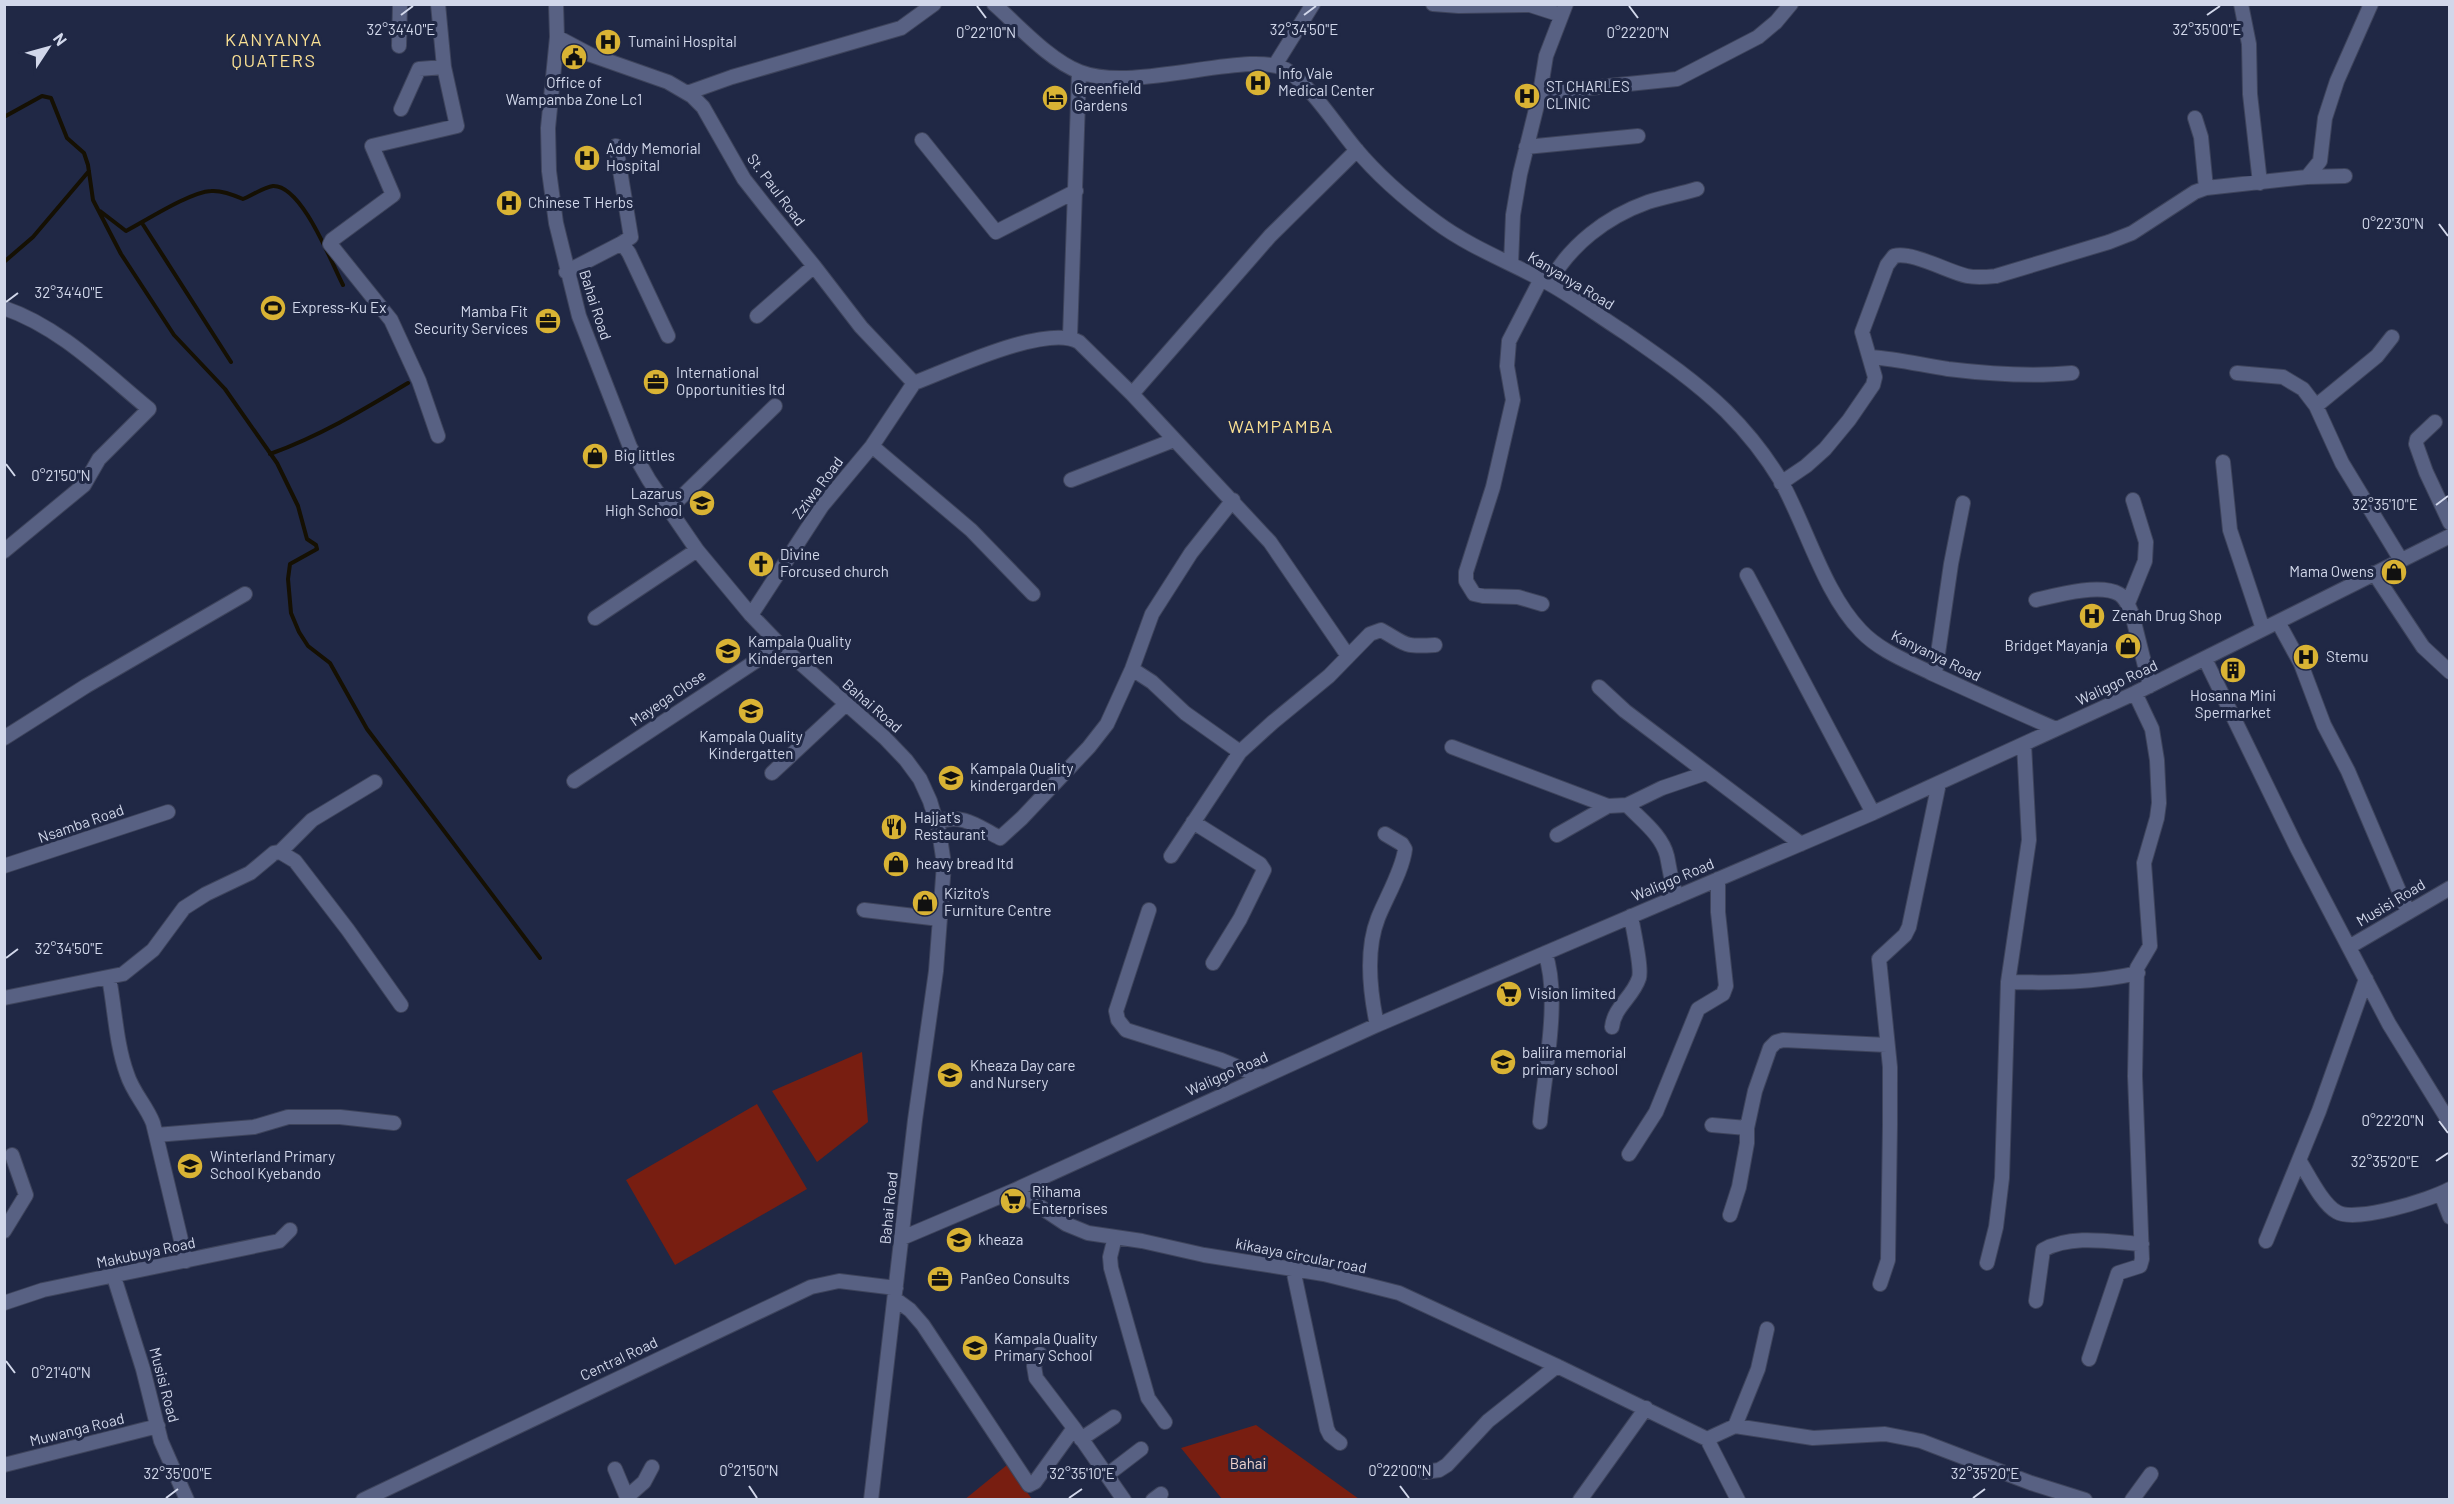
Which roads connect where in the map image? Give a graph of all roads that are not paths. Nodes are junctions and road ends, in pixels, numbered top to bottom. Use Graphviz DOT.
graph roads {
  1 [pos="399,4"];
  2 [pos="438,4"];
  3 [pos="556,4"];
  4 [pos="934,4"];
  5 [pos="994,4"];
  6 [pos="1313,4"];
  7 [pos="1433,4"];
  8 [pos="1791,4"];
  9 [pos="2241,4"];
  10 [pos="2371,4"];
  11 [pos="1563,10"];
  12 [pos="556,37"];
  13 [pos="399,46"];
  14 [pos="1275,65"];
  15 [pos="444,67"];
  16 [pos="1079,72"];
  17 [pos="687,93"];
  18 [pos="1540,93"];
  19 [pos="401,108"];
  20 [pos="2195,118"];
  21 [pos="1638,136"];
  22 [pos="922,140"];
  23 [pos="616,146"];
  24 [pos="1526,147"];
  25 [pos="1357,150"];
  26 [pos="2345,176"];
  27 [pos="2307,177"];
  28 [pos="2260,183"];
  29 [pos="2206,188"];
  30 [pos="1697,189"];
  31 [pos="1076,191"];
  32 [pos="622,243"];
  33 [pos="1511,264"];
  34 [pos="814,266"];
  35 [pos="566,272"];
  36 [pos="1545,281"];
  37 [pos="4,308"];
  38 [pos="757,316"];
  39 [pos="668,336"];
  40 [pos="1070,337"];
  41 [pos="2392,337"];
  42 [pos="1871,357"];
  43 [pos="2072,373"];
  44 [pos="2237,373"];
  45 [pos="914,383"];
  46 [pos="1132,394"];
  47 [pos="775,406"];
  48 [pos="2316,406"];
  49 [pos="2435,422"];
  50 [pos="438,436"];
  51 [pos="1174,440"];
  52 [pos="872,446"];
  53 [pos="2223,462"];
  54 [pos="1071,480"];
  55 [pos="1781,483"];
  56 [pos="1233,500"];
  57 [pos="2133,500"];
  58 [pos="1963,503"];
  59 [pos="669,509"];
  60 [pos="2450,523"];
  61 [pos="2450,536"];
  62 [pos="4,550"];
  63 [pos="697,550"];
  64 [pos="2401,560"];
  65 [pos="2374,573"];
  66 [pos="1746,575"];
  67 [pos="245,594"];
  68 [pos="1033,594"];
  69 [pos="2036,600"];
  70 [pos="2127,603"];
  71 [pos="1542,604"];
  72 [pos="752,615"];
  73 [pos="595,618"];
  74 [pos="2278,622"];
  75 [pos="2263,629"];
  76 [pos="780,645"];
  77 [pos="1435,645"];
  78 [pos="1348,656"];
  79 [pos="2205,659"];
  80 [pos="1132,669"];
  81 [pos="2450,672"];
  82 [pos="1935,674"];
  83 [pos="2150,686"];
  84 [pos="1599,687"];
  85 [pos="2135,693"];
  86 [pos="845,705"];
  87 [pos="2056,729"];
  88 [pos="4,738"];
  89 [pos="2024,744"];
  90 [pos="1452,747"];
  91 [pos="1240,752"];
  92 [pos="1706,772"];
  93 [pos="772,773"];
  94 [pos="574,780"];
  95 [pos="375,782"];
  96 [pos="1939,783"];
  97 [pos="1627,805"];
  98 [pos="1608,806"];
  99 [pos="168,812"];
  100 [pos="1873,813"];
  101 [pos="936,822"];
  102 [pos="1193,822"];
  103 [pos="1385,834"];
  104 [pos="1557,835"];
  105 [pos="1801,844"];
  106 [pos="280,852"];
  107 [pos="1171,856"];
  108 [pos="4,866"];
  109 [pos="1718,879"];
  110 [pos="2450,888"];
  111 [pos="1677,897"];
  112 [pos="864,910"];
  113 [pos="1149,910"];
  114 [pos="2408,912"];
  115 [pos="1631,916"];
  116 [pos="939,920"];
  117 [pos="2349,947"];
  118 [pos="1545,953"];
  119 [pos="1213,963"];
  120 [pos="2138,973"];
  121 [pos="109,978"];
  122 [pos="2366,979"];
  123 [pos="2008,982"];
  124 [pos="4,998"];
  125 [pos="401,1005"];
  126 [pos="1377,1025"];
  127 [pos="1612,1027"];
  128 [pos="1887,1045"];
  129 [pos="1262,1077"];
  130 [pos="1540,1122"];
  131 [pos="394,1123"];
  132 [pos="2450,1124"];
  133 [pos="1712,1125"];
  134 [pos="1747,1128"];
  135 [pos="156,1135"];
  136 [pos="1629,1154"];
  137 [pos="12,1155"];
  138 [pos="2299,1160"];
  139 [pos="1015,1190"];
  140 [pos="2445,1191"];
  141 [pos="1730,1215"];
  142 [pos="2450,1217"];
  143 [pos="290,1230"];
  144 [pos="4,1231"];
  145 [pos="1115,1237"];
  146 [pos="902,1238"];
  147 [pos="2266,1241"];
  148 [pos="2142,1244"];
  149 [pos="186,1261"];
  150 [pos="1987,1263"];
  151 [pos="1293,1269"];
  152 [pos="114,1277"];
  153 [pos="1880,1284"];
  154 [pos="896,1293"];
  155 [pos="2036,1301"];
  156 [pos="4,1303"];
  157 [pos="1767,1329"];
  158 [pos="1040,1354"];
  159 [pos="2089,1359"];
  160 [pos="1557,1366"];
  161 [pos="1646,1408"];
  162 [pos="1114,1417"];
  163 [pos="1165,1422"];
  164 [pos="158,1426"];
  165 [pos="1735,1426"];
  166 [pos="1077,1433"];
  167 [pos="1707,1438"];
  168 [pos="1340,1443"];
  169 [pos="1141,1449"];
  170 [pos="4,1465"];
  171 [pos="652,1467"];
  172 [pos="615,1469"];
  173 [pos="1425,1472"];
  174 [pos="2151,1474"];
  175 [pos="1107,1475"];
  176 [pos="627,1498"];
  177 [pos="187,1500"];
  178 [pos="363,1500"];
  179 [pos="871,1500"];
  180 [pos="1124,1500"];
  181 [pos="1580,1500"];
  182 [pos="1738,1500"];
  183 [pos="2085,1500"];
  184 [pos="2132,1500"];
  1 -- 13 [label="street"];
  2 -- 15 [label="street"];
  3 -- 12 [label="street, Bahai Road"];
  4 -- 17 [label="street"];
  5 -- 16 [label="street"];
  6 -- 14 [label="street"];
  7 -- 11 [label="street"];
  8 -- 18 [label="street"];
  9 -- 28 [label="street"];
  10 -- 27 [label="street"];
  11 -- 18 [label="street"];
  12 -- 17 [label="street, St. Paul Road"];
  12 -- 35 [label="street, Bahai Road"];
  14 -- 16 [label="street"];
  14 -- 25 [label="street, Kanyanya Road"];
  15 -- 19 [label="street"];
  15 -- 50 [label="street"];
  16 -- 31 [label="street"];
  17 -- 34 [label="street, St. Paul Road"];
  18 -- 24 [label="street"];
  20 -- 29 [label="street"];
  21 -- 24 [label="street"];
  22 -- 31 [label="street"];
  23 -- 32 [label="street"];
  24 -- 33 [label="street"];
  25 -- 33 [label="street, Kanyanya Road"];
  25 -- 46 [label="street"];
  26 -- 27 [label="street"];
  27 -- 28 [label="street"];
  28 -- 29 [label="street"];
  29 -- 42 [label="street"];
  30 -- 36 [label="street"];
  31 -- 40 [label="street"];
  32 -- 35 [label="street"];
  32 -- 39 [label="street"];
  33 -- 36 [label="street, Kanyanya Road"];
  34 -- 38 [label="street"];
  34 -- 45 [label="street, St. Paul Road"];
  35 -- 59 [label="street, Bahai Road"];
  36 -- 55 [label="street, Kanyanya Road"];
  36 -- 71 [label="street"];
  37 -- 62 [label="street"];
  40 -- 45 [label="street"];
  40 -- 46 [label="street"];
  41 -- 48 [label="street"];
  42 -- 43 [label="street"];
  42 -- 55 [label="street"];
  44 -- 48 [label="street"];
  45 -- 52 [label="street, Zziwa Road"];
  46 -- 51 [label="street"];
  47 -- 59 [label="street"];
  48 -- 64 [label="street"];
  49 -- 60 [label="street"];
  51 -- 54 [label="street"];
  51 -- 56 [label="street"];
  52 -- 68 [label="street"];
  52 -- 72 [label="street, Zziwa Road"];
  53 -- 75 [label="street"];
  55 -- 82 [label="street, Kanyanya Road"];
  56 -- 78 [label="street"];
  56 -- 80 [label="street"];
  57 -- 70 [label="street"];
  58 -- 82 [label="street"];
  59 -- 63 [label="street, Bahai Road"];
  61 -- 64 [label="street, Waliggo Road"];
  63 -- 72 [label="street, Bahai Road"];
  63 -- 73 [label="street"];
  64 -- 65 [label="street, Waliggo Road"];
  65 -- 74 [label="street, Waliggo Road"];
  65 -- 81 [label="street"];
  66 -- 100 [label="street"];
  67 -- 88 [label="street"];
  69 -- 70 [label="street"];
  70 -- 83 [label="street"];
  72 -- 76 [label="street, Bahai Road"];
  74 -- 75 [label="street, Waliggo Road"];
  74 -- 114 [label="street"];
  75 -- 79 [label="street, Waliggo Road"];
  76 -- 86 [label="street, Bahai Road"];
  76 -- 94 [label="street, Mayega Close"];
  77 -- 78 [label="street"];
  78 -- 91 [label="street"];
  79 -- 83 [label="street, Waliggo Road"];
  79 -- 117 [label="street"];
  80 -- 91 [label="street"];
  80 -- 101 [label="street"];
  82 -- 87 [label="street, Kanyanya Road"];
  83 -- 85 [label="street, Waliggo Road"];
  84 -- 92 [label="street"];
  85 -- 87 [label="street, Waliggo Road"];
  85 -- 120 [label="street"];
  86 -- 93 [label="street"];
  86 -- 101 [label="street, Bahai Road"];
  87 -- 89 [label="street, Waliggo Road"];
  89 -- 96 [label="street, Waliggo Road"];
  89 -- 123 [label="street"];
  90 -- 98 [label="street"];
  91 -- 102 [label="street"];
  92 -- 97 [label="street"];
  92 -- 105 [label="street"];
  95 -- 106 [label="street"];
  96 -- 100 [label="street, Waliggo Road"];
  96 -- 128 [label="street"];
  97 -- 98 [label="street"];
  97 -- 111 [label="street"];
  98 -- 104 [label="street"];
  99 -- 108 [label="street, Nsamba Road"];
  100 -- 105 [label="street, Waliggo Road"];
  101 -- 116 [label="street, Bahai Road"];
  102 -- 107 [label="street"];
  102 -- 119 [label="street"];
  103 -- 126 [label="street"];
  105 -- 109 [label="street, Waliggo Road"];
  106 -- 121 [label="street"];
  106 -- 125 [label="street"];
  109 -- 111 [label="street, Waliggo Road"];
  109 -- 136 [label="street"];
  110 -- 114 [label="street, Musisi Road"];
  111 -- 115 [label="street, Waliggo Road"];
  112 -- 116 [label="street"];
  113 -- 129 [label="street"];
  114 -- 117 [label="street, Musisi Road"];
  115 -- 118 [label="street, Waliggo Road"];
  115 -- 127 [label="street"];
  116 -- 146 [label="street, Bahai Road"];
  117 -- 122 [label="street"];
  118 -- 126 [label="street, Waliggo Road"];
  118 -- 130 [label="street"];
  120 -- 123 [label="street"];
  120 -- 148 [label="street"];
  121 -- 124 [label="street"];
  121 -- 135 [label="street"];
  122 -- 132 [label="street"];
  122 -- 138 [label="street"];
  123 -- 150 [label="street"];
  126 -- 129 [label="street, Waliggo Road"];
  128 -- 134 [label="street"];
  128 -- 153 [label="street"];
  129 -- 139 [label="street, Waliggo Road"];
  131 -- 135 [label="street"];
  133 -- 134 [label="street"];
  134 -- 141 [label="street"];
  135 -- 149 [label="street"];
  137 -- 144 [label="street"];
  138 -- 140 [label="street"];
  138 -- 147 [label="street"];
  139 -- 145 [label="street, kikaaya circular road"];
  139 -- 146 [label="street, Waliggo Road"];
  140 -- 142 [label="street"];
  143 -- 149 [label="street, Makubuya Road"];
  145 -- 151 [label="street, kikaaya circular road"];
  145 -- 163 [label="street"];
  146 -- 154 [label="street, Bahai Road"];
  148 -- 155 [label="street"];
  148 -- 159 [label="street"];
  149 -- 152 [label="street, Makubuya Road"];
  151 -- 160 [label="street, kikaaya circular road"];
  151 -- 168 [label="street"];
  152 -- 156 [label="street, Makubuya Road"];
  152 -- 164 [label="street, Musisi Road"];
  154 -- 166 [label="street"];
  154 -- 178 [label="street, Central Road"];
  154 -- 179 [label="street, Bahai Road"];
  157 -- 165 [label="street"];
  158 -- 166 [label="street"];
  160 -- 161 [label="street, kikaaya circular road"];
  160 -- 173 [label="street"];
  161 -- 167 [label="street, kikaaya circular road"];
  161 -- 181 [label="street"];
  162 -- 166 [label="street"];
  164 -- 170 [label="street, Muwanga Road"];
  164 -- 177 [label="street, Musisi Road"];
  165 -- 167 [label="street"];
  165 -- 183 [label="street"];
  166 -- 175 [label="street"];
  167 -- 182 [label="street"];
  169 -- 175 [label="street"];
  171 -- 176 [label="street"];
  172 -- 176 [label="street"];
  174 -- 184 [label="street"];
  175 -- 180 [label="street"];
}
